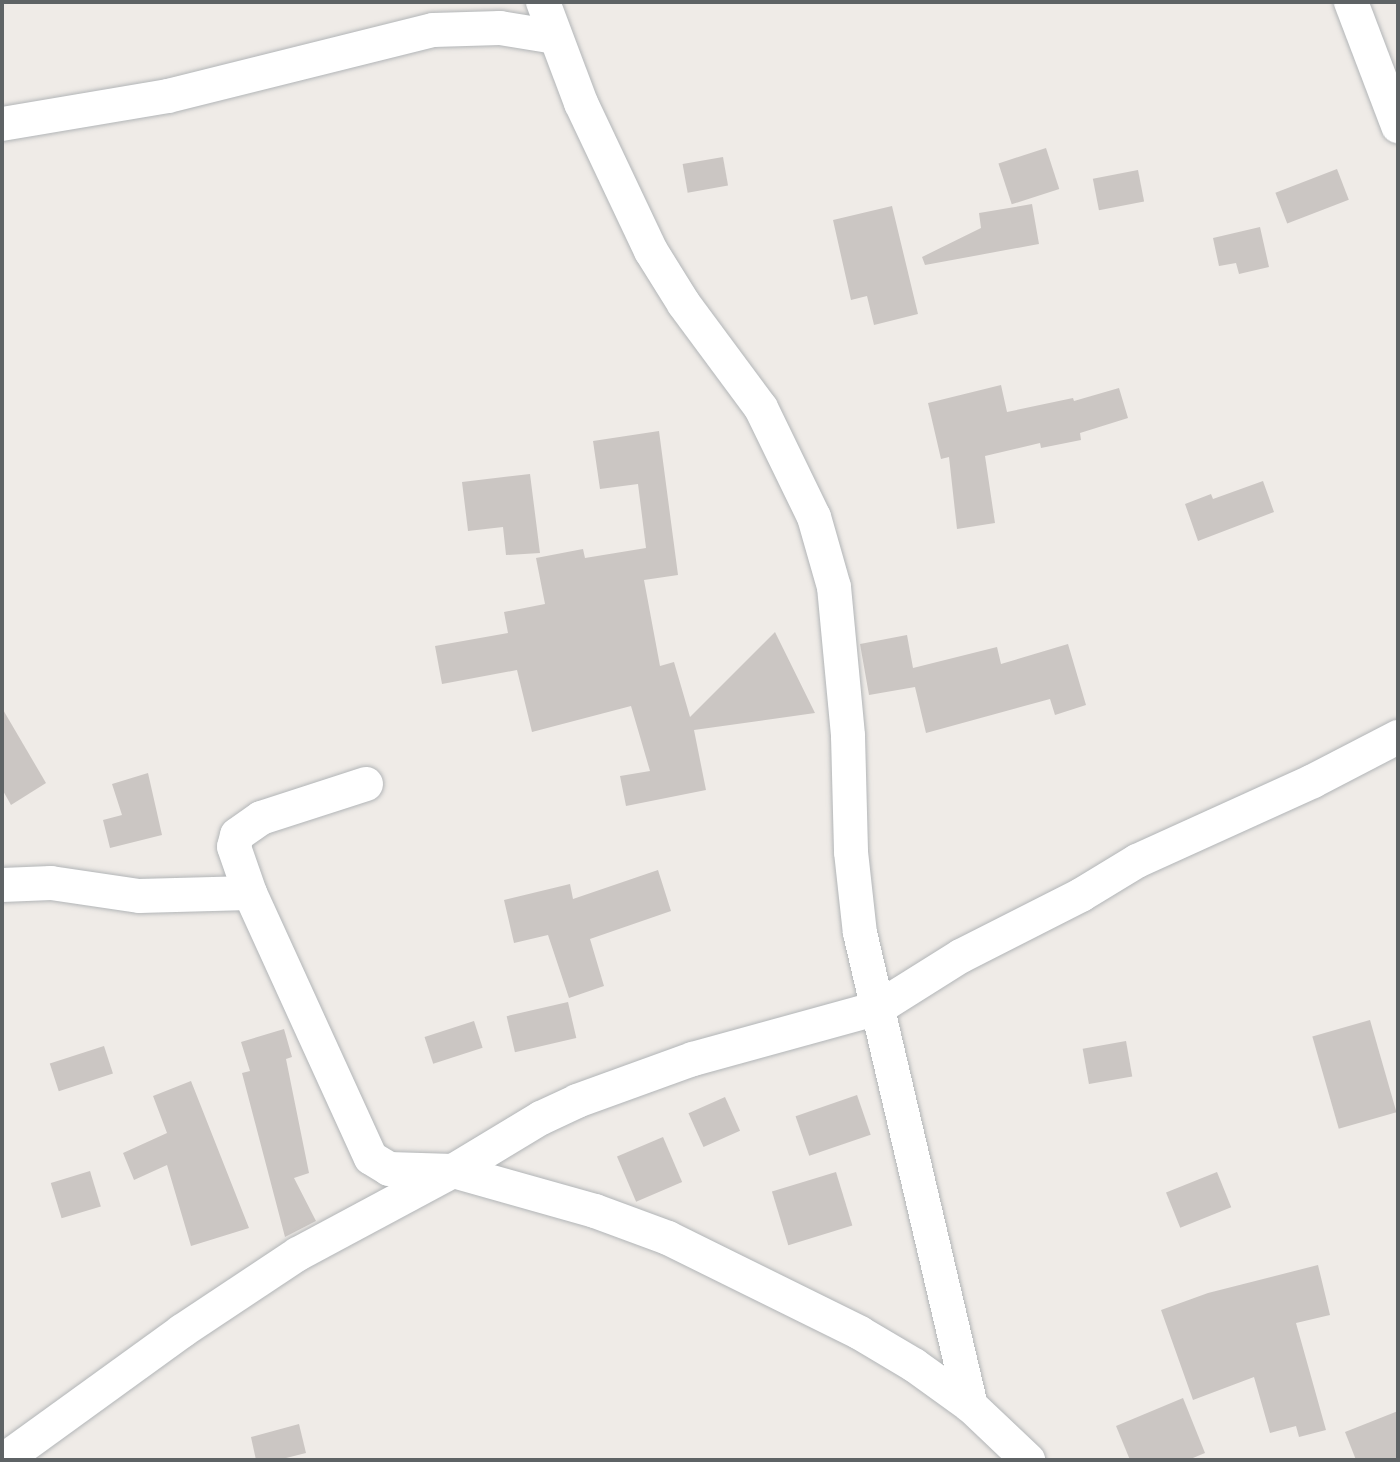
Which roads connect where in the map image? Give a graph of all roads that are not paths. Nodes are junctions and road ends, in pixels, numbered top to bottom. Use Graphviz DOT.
graph roads {
  1 [pos="543,2"];
  2 [pos="1351,2"];
  3 [pos="555,37"];
  4 [pos="2,124"];
  5 [pos="1398,126"];
  6 [pos="1398,737"];
  7 [pos="366,784"];
  8 [pos="2,885"];
  9 [pos="250,893"];
  10 [pos="878,1008"];
  11 [pos="453,1171"];
  12 [pos="971,1406"];
  13 [pos="4,1460"];
  14 [pos="1028,1460"];
  1 -- 3 [label="street"];
  2 -- 5 [label="street"];
  3 -- 4 [label="street"];
  3 -- 10 [label="street"];
  6 -- 10 [label="street"];
  7 -- 9 [label="street"];
  8 -- 9 [label="street"];
  9 -- 11 [label="street"];
  10 -- 11 [label="street"];
  10 -- 12 [label="street"];
  11 -- 12 [label="street"];
  11 -- 13 [label="street"];
  12 -- 14 [label="street"];
}
